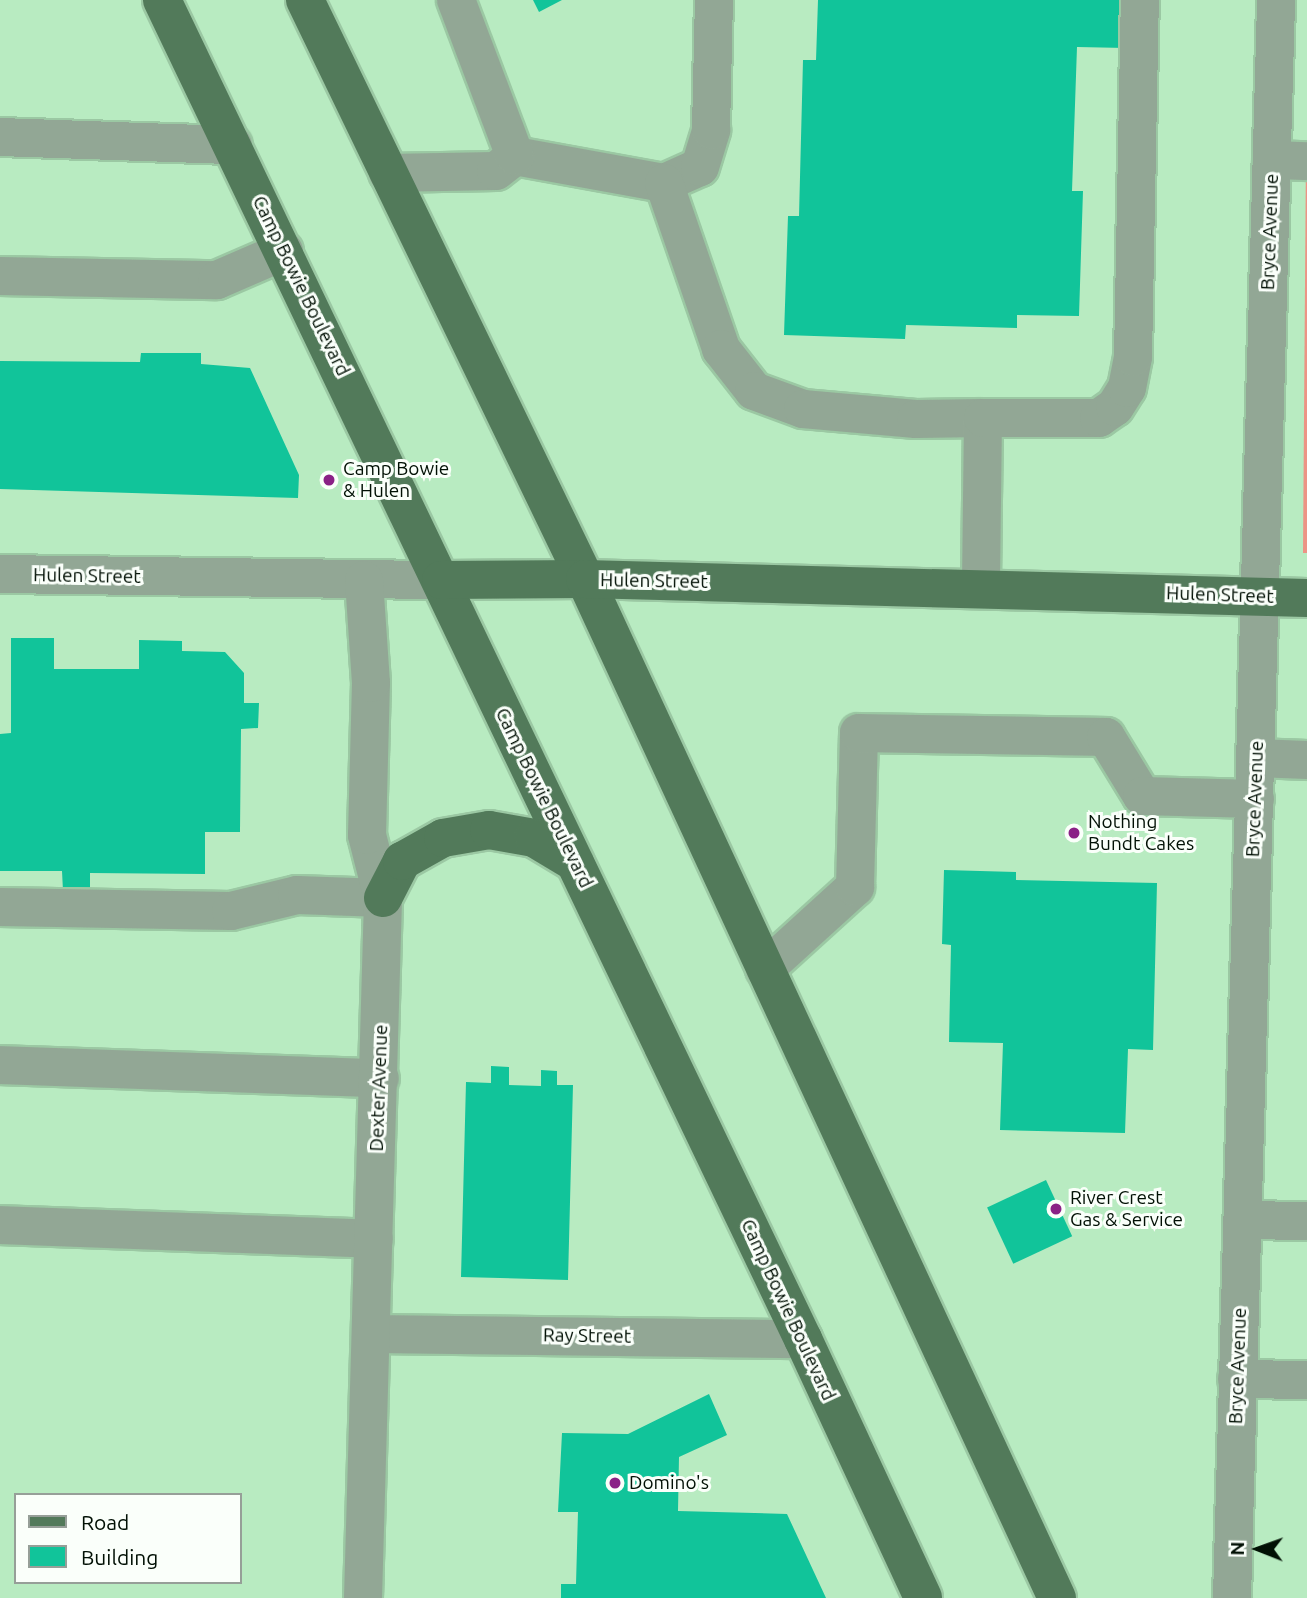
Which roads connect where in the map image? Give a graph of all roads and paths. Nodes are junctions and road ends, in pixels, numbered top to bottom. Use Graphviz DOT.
graph roads {
  1 [pos="162,0"];
  2 [pos="305,0"];
  3 [pos="456,0"];
  4 [pos="715,0"];
  5 [pos="1140,0"];
  6 [pos="1276,0"];
  7 [pos="0,137"];
  8 [pos="233,145"];
  9 [pos="515,156"];
  10 [pos="1290,160"];
  11 [pos="388,173"];
  12 [pos="664,183"];
  13 [pos="284,251"];
  14 [pos="0,276"];
  15 [pos="982,418"];
  16 [pos="0,574"];
  17 [pos="585,579"];
  18 [pos="364,580"];
  19 [pos="441,580"];
  20 [pos="981,587"];
  21 [pos="1260,596"];
  22 [pos="1307,598"];
  23 [pos="1256,758"];
  24 [pos="1307,760"];
  25 [pos="1255,799"];
  26 [pos="574,862"];
  27 [pos="383,898"];
  28 [pos="0,907"];
  29 [pos="765,969"];
  30 [pos="0,1065"];
  31 [pos="380,1078"];
  32 [pos="1243,1220"];
  33 [pos="1307,1221"];
  34 [pos="0,1225"];
  35 [pos="374,1239"];
  36 [pos="371,1334"];
  37 [pos="803,1339"];
  38 [pos="1237,1379"];
  39 [pos="1307,1380"];
  40 [pos="363,1598"];
  41 [pos="923,1598"];
  42 [pos="1057,1598"];
  43 [pos="1232,1598"];
  1 -- 8 [label="main road, Camp Bowie Boulevard"];
  2 -- 11 [label="main road"];
  3 -- 9 [label="street"];
  4 -- 12 [label="street"];
  5 -- 15 [label="street"];
  6 -- 10 [label="street, Bryce Avenue"];
  7 -- 8 [label="street"];
  8 -- 13 [label="main road, Camp Bowie Boulevard"];
  9 -- 11 [label="street"];
  9 -- 12 [label="street"];
  10 -- 21 [label="street, Bryce Avenue"];
  11 -- 17 [label="main road"];
  12 -- 15 [label="street"];
  13 -- 14 [label="street"];
  13 -- 19 [label="main road, Camp Bowie Boulevard"];
  15 -- 20 [label="street"];
  16 -- 18 [label="street, Hulen Street"];
  17 -- 19 [label="main road, Hulen Street"];
  17 -- 20 [label="main road, Hulen Street"];
  17 -- 29 [label="main road"];
  18 -- 19 [label="street, Hulen Street"];
  18 -- 27 [label="street, Dexter Avenue"];
  19 -- 26 [label="main road, Camp Bowie Boulevard"];
  20 -- 21 [label="main road, Hulen Street"];
  21 -- 22 [label="main road, Hulen Street"];
  21 -- 23 [label="street, Bryce Avenue"];
  23 -- 24 [label="street"];
  23 -- 25 [label="street, Bryce Avenue"];
  25 -- 29 [label="street"];
  25 -- 32 [label="street, Bryce Avenue"];
  26 -- 27 [label="main road"];
  26 -- 37 [label="main road, Camp Bowie Boulevard"];
  27 -- 28 [label="street"];
  27 -- 31 [label="street, Dexter Avenue"];
  29 -- 42 [label="main road"];
  30 -- 31 [label="street"];
  31 -- 35 [label="street, Dexter Avenue"];
  32 -- 33 [label="street"];
  32 -- 38 [label="street, Bryce Avenue"];
  34 -- 35 [label="street"];
  35 -- 36 [label="street, Dexter Avenue"];
  36 -- 37 [label="street, Ray Street"];
  36 -- 40 [label="street, Dexter Avenue"];
  37 -- 41 [label="main road, Camp Bowie Boulevard"];
  38 -- 39 [label="street"];
  38 -- 43 [label="street, Bryce Avenue"];
}
